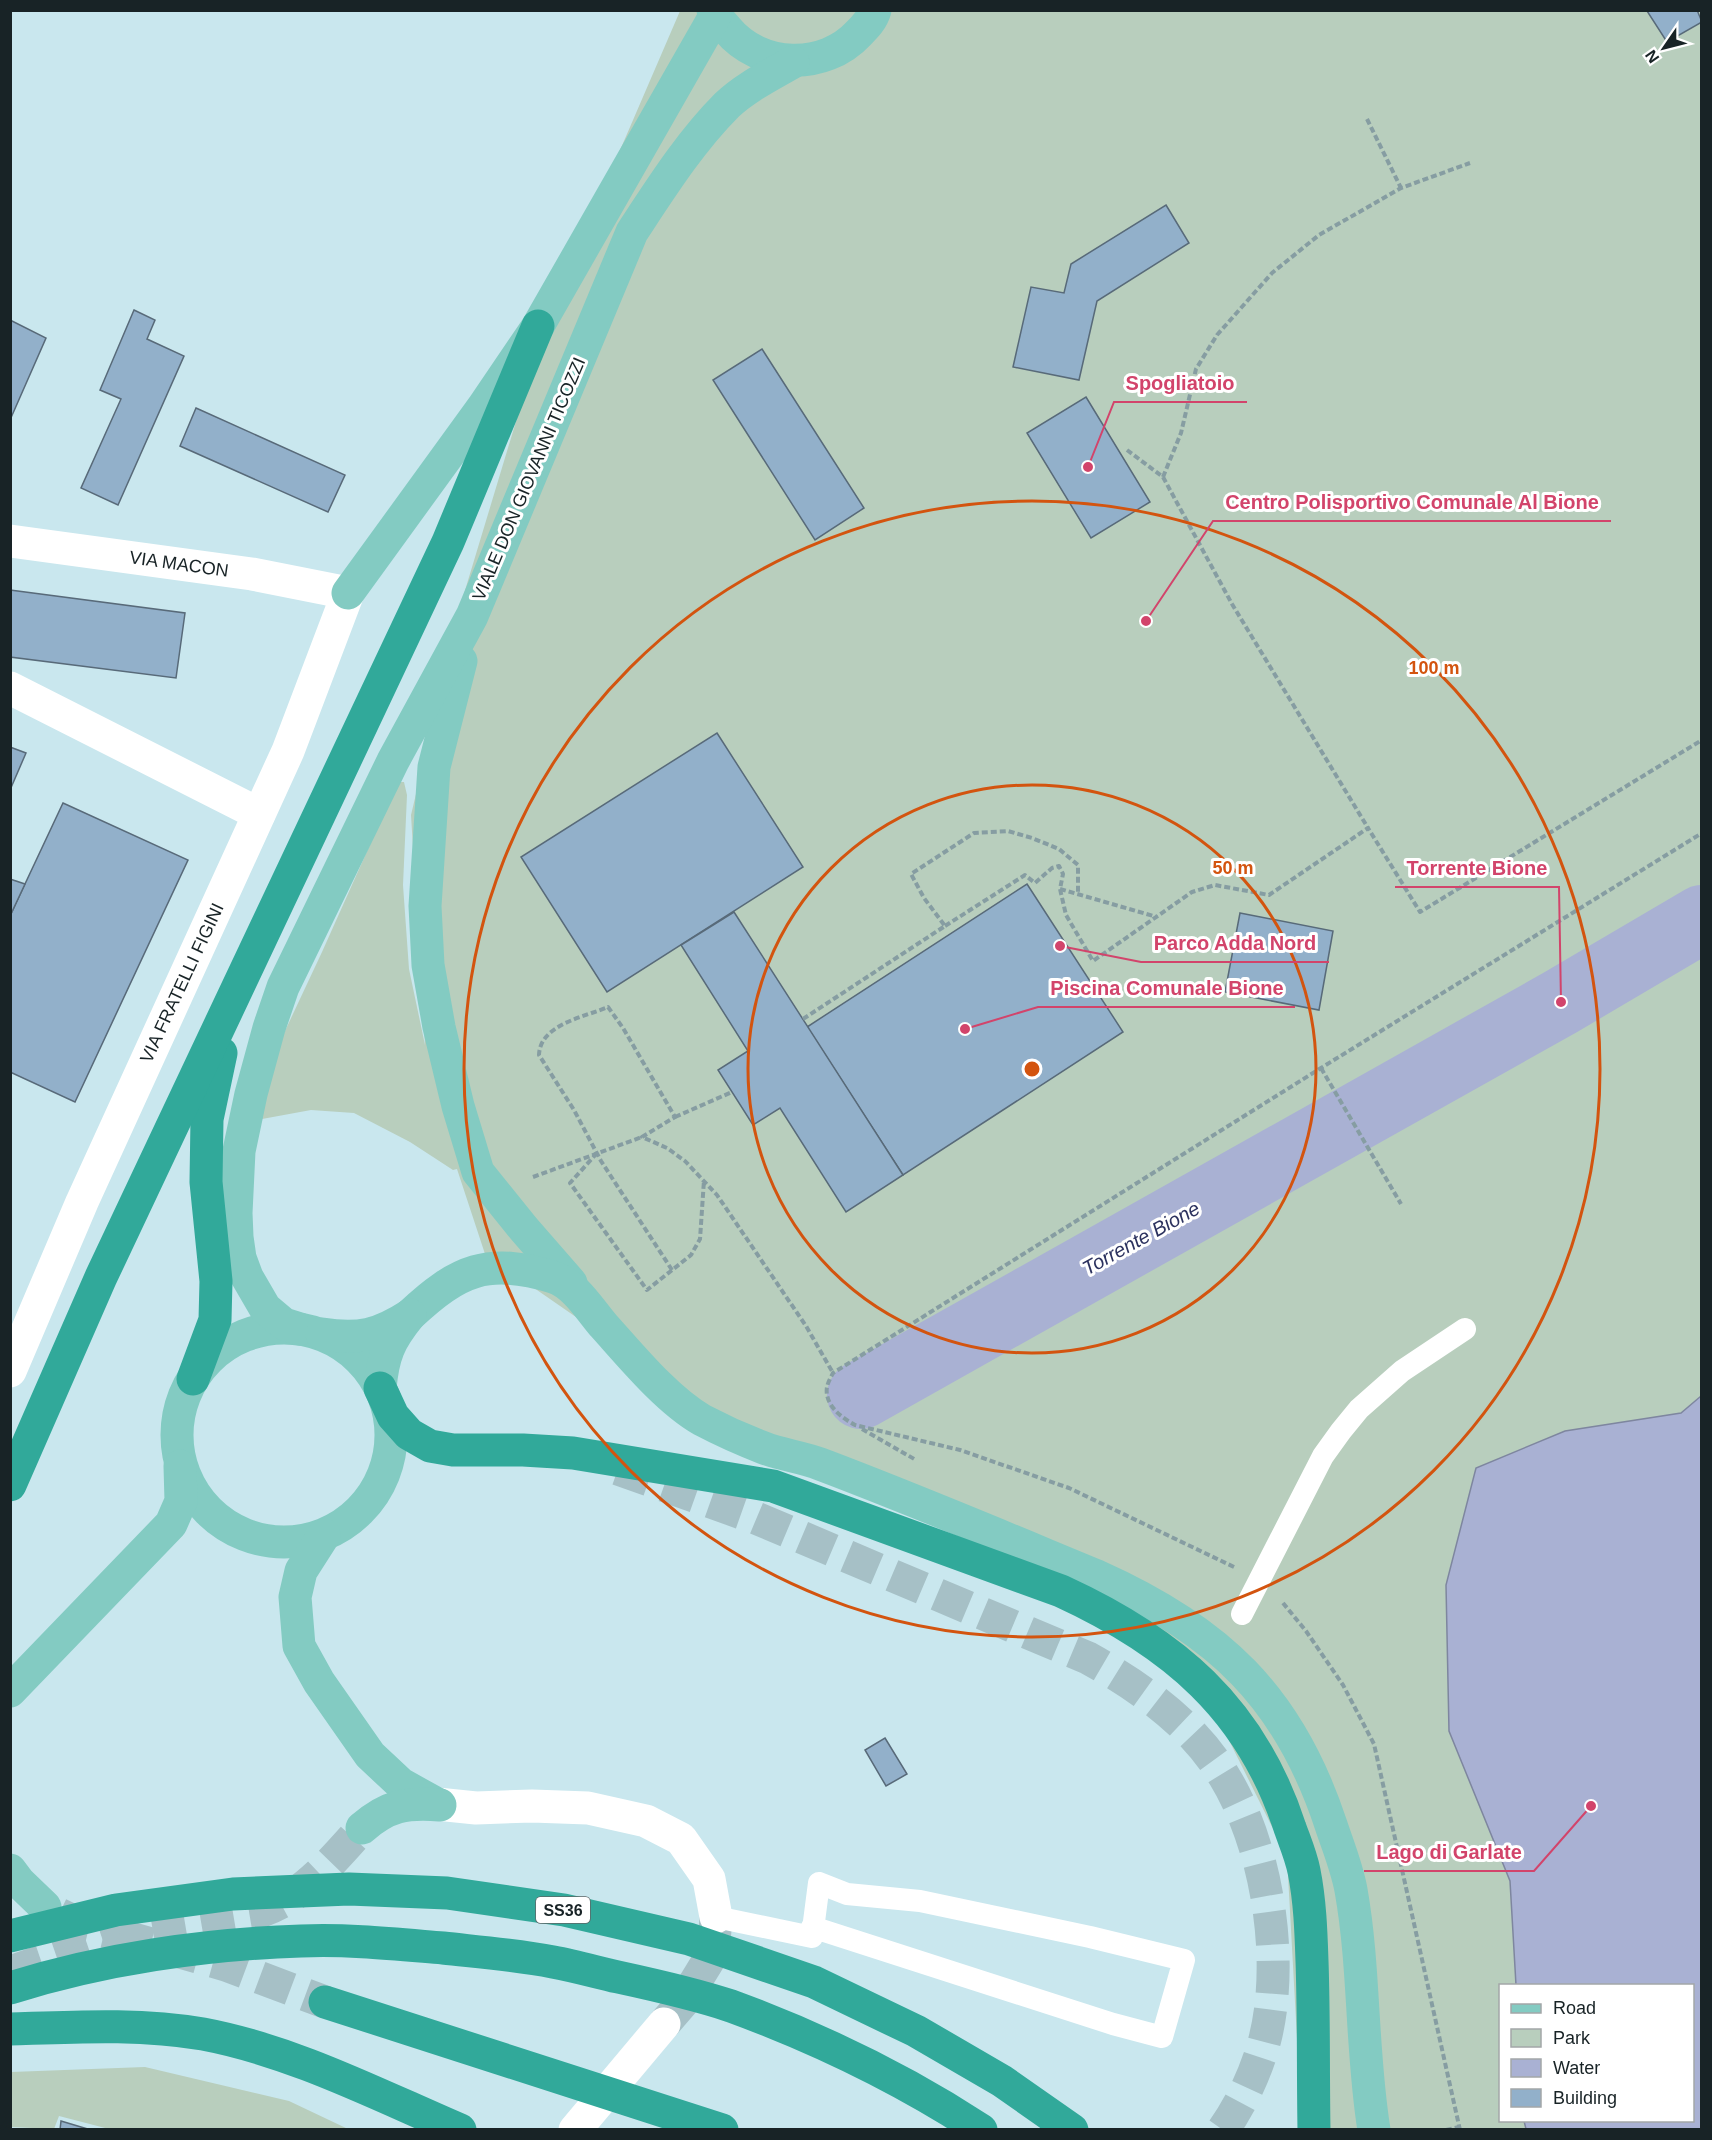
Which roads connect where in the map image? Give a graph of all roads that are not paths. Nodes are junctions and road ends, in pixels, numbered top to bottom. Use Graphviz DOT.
graph roads {
  1 [pos="875,10"];
  2 [pos="714,13"];
  3 [pos="793,62"];
  4 [pos="538,326"];
  5 [pos="10,541"];
  6 [pos="348,592"];
  7 [pos="472,616"];
  8 [pos="10,688"];
  9 [pos="259,814"];
  10 [pos="236,990"];
  11 [pos="586,1301"];
  12 [pos="410,1315"];
  13 [pos="1465,1329"];
  14 [pos="308,1331"];
  15 [pos="10,1371"];
  16 [pos="193,1379"];
  17 [pos="380,1388"];
  18 [pos="178,1449"];
  19 [pos="10,1485"];
  20 [pos="324,1535"];
  21 [pos="1242,1614"];
  22 [pos="10,1691"];
  23 [pos="364,1747"];
  24 [pos="441,1804"];
  25 [pos="10,1870"];
  26 [pos="45,1907"];
  27 [pos="716,1917"];
  28 [pos="812,1928"];
  29 [pos="10,1936"];
  30 [pos="10,1988"];
  31 [pos="325,2002"];
  32 [pos="664,2024"];
  33 [pos="10,2029"];
  34 [pos="460,2130"];
  35 [pos="574,2130"];
  36 [pos="722,2130"];
  37 [pos="981,2130"];
  38 [pos="1072,2130"];
  39 [pos="1314,2130"];
  40 [pos="1374,2130"];
  1 -- 3 [label="main road, VIALE DON GIOVANNI TICOZZI"];
  2 -- 3 [label="main road, VIALE DON GIOVANNI TICOZZI"];
  2 -- 4 [label="main road"];
  3 -- 7 [label="main road, VIALE DON GIOVANNI TICOZZI"];
  4 -- 6 [label="main road"];
  4 -- 10 [label="highway"];
  5 -- 6 [label="street, VIA MACON"];
  6 -- 9 [label="street, VIA FRATELLI FIGINI"];
  7 -- 11 [label="main road"];
  7 -- 14 [label="main road, VIALE DON GIOVANNI TICOZZI"];
  8 -- 9 [label="street"];
  9 -- 15 [label="street, VIA FRATELLI FIGINI"];
  10 -- 16 [label="highway"];
  10 -- 19 [label="highway"];
  11 -- 12 [label="main road"];
  11 -- 40 [label="main road"];
  12 -- 14 [label="main road"];
  12 -- 17 [label="main road"];
  13 -- 21 [label="lane"];
  14 -- 16 [label="main road"];
  14 -- 17 [label="main road"];
  16 -- 18 [label="main road"];
  17 -- 20 [label="main road"];
  17 -- 39 [label="highway"];
  18 -- 20 [label="main road"];
  18 -- 22 [label="main road"];
  20 -- 23 [label="main road"];
  23 -- 24 [label="main road"];
  23 -- 24 [label="main road"];
  24 -- 27 [label="street"];
  25 -- 26 [label="main road"];
  27 -- 28 [label="lane"];
  28 -- 28 [label="lane"];
  29 -- 38 [label="highway, SS36"];
  30 -- 37 [label="highway"];
  31 -- 36 [label="highway"];
  32 -- 35 [label="street"];
  33 -- 34 [label="highway"];
}
